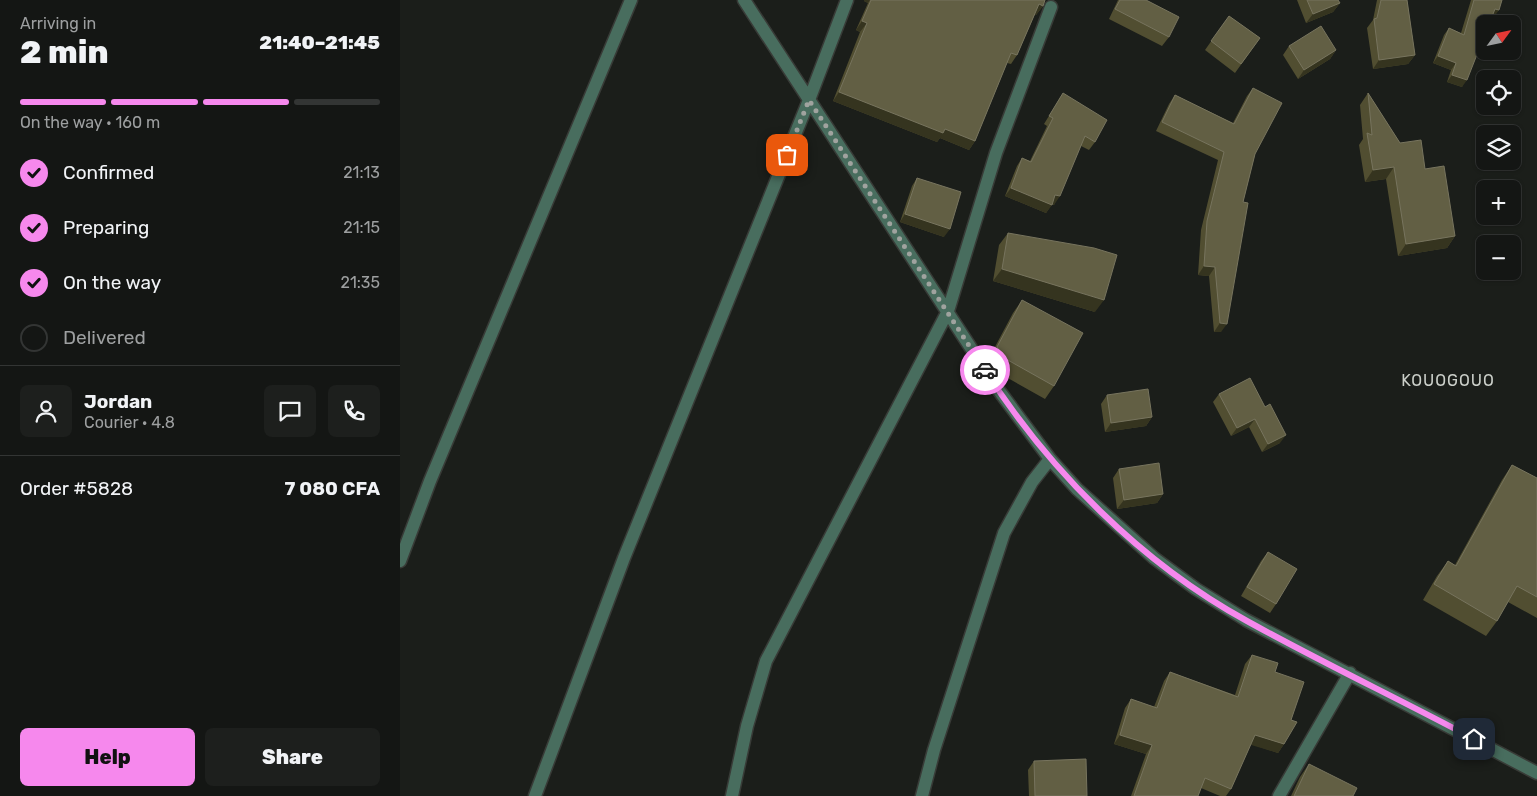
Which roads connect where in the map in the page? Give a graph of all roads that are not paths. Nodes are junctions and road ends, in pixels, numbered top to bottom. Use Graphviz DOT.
graph roads {
  1 [pos="630,0"];
  2 [pos="744,0"];
  3 [pos="847,0"];
  4 [pos="1051,6"];
  5 [pos="809,100"];
  6 [pos="948,312"];
  7 [pos="1050,459"];
  8 [pos="400,561"];
  9 [pos="1350,673"];
  10 [pos="1537,773"];
  11 [pos="535,796"];
  12 [pos="732,796"];
  13 [pos="922,796"];
  14 [pos="1279,796"];
  1 -- 8 [label="street"];
  2 -- 5 [label="street"];
  3 -- 5 [label="street"];
  4 -- 6 [label="street"];
  5 -- 6 [label="street"];
  5 -- 11 [label="street"];
  6 -- 7 [label="street"];
  6 -- 12 [label="street"];
  7 -- 9 [label="street"];
  7 -- 13 [label="street"];
  9 -- 10 [label="street"];
  9 -- 14 [label="street"];
}
